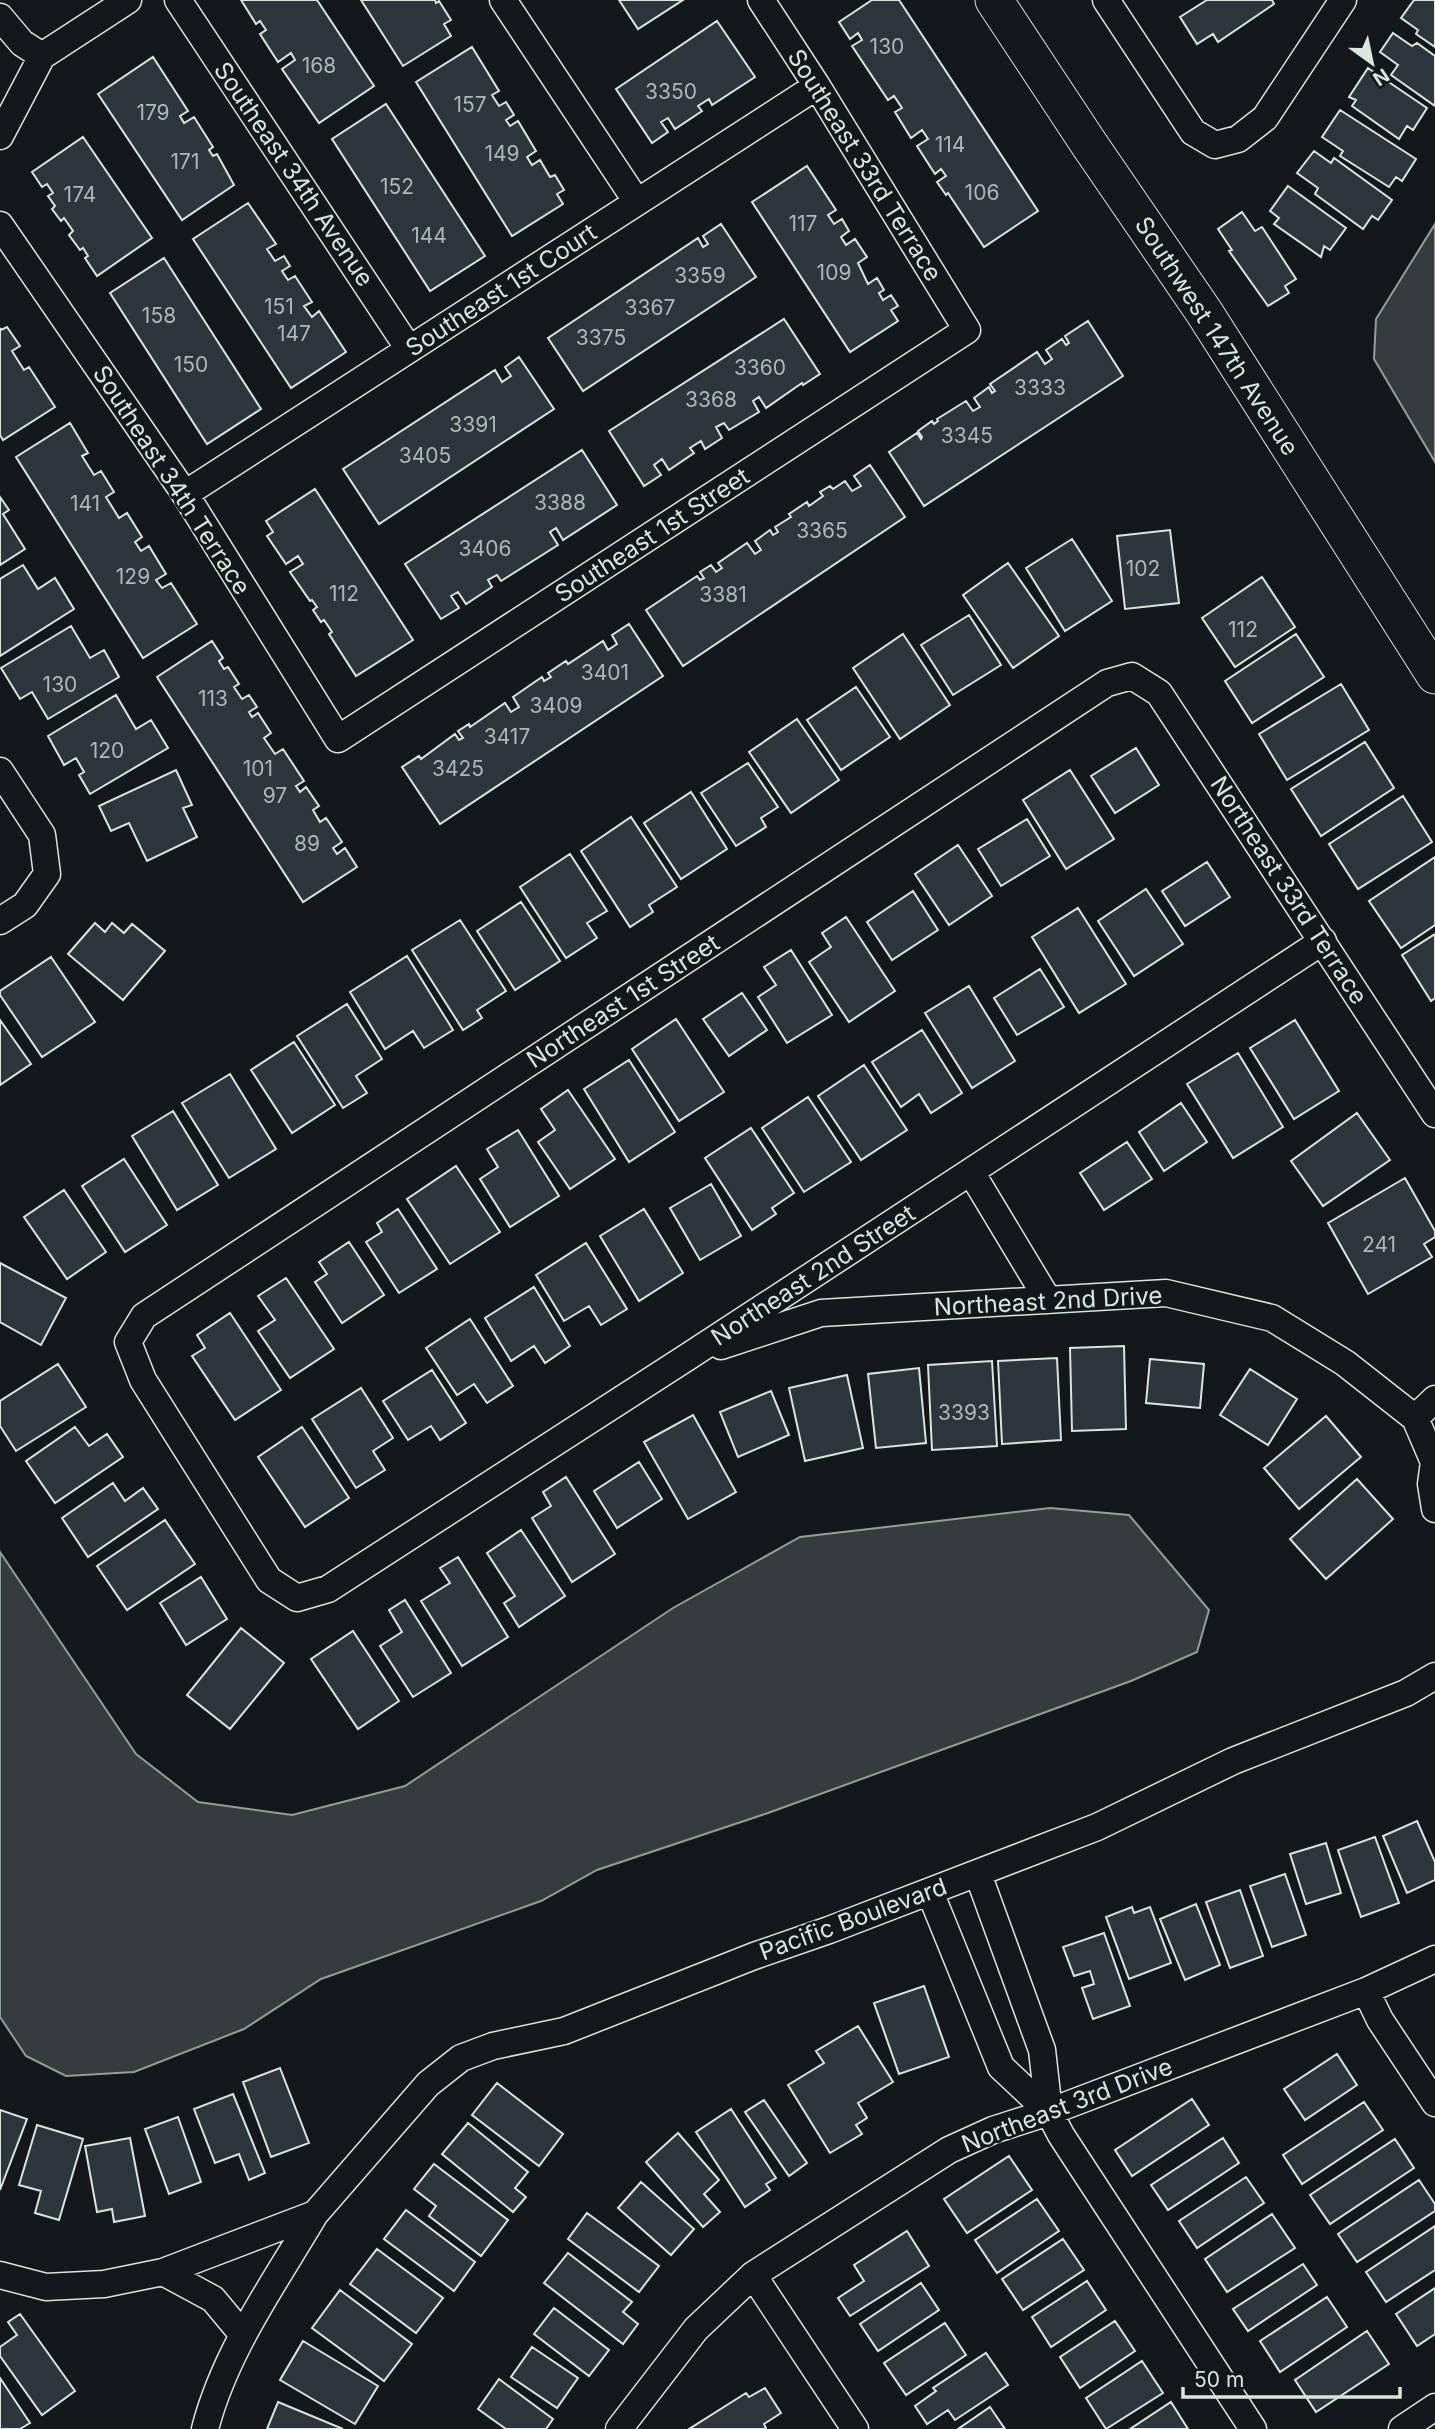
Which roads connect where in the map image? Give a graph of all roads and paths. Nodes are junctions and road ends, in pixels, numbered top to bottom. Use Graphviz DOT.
graph roads {
  1 [pos="128,0"];
  2 [pos="178,0"];
  3 [pos="503,0"];
  4 [pos="761,0"];
  5 [pos="994,0"];
  6 [pos="1107,0"];
  7 [pos="1343,0"];
  8 [pos="0,17"];
  9 [pos="42,56"];
  10 [pos="817,86"];
  11 [pos="0,136"];
  12 [pos="637,202"];
  13 [pos="0,225"];
  14 [pos="967,330"];
  15 [pos="409,349"];
  16 [pos="184,494"];
  17 [pos="1435,675"];
  18 [pos="1132,676"];
  19 [pos="338,739"];
  20 [pos="0,771"];
  21 [pos="0,921"];
  22 [pos="1323,941"];
  23 [pos="1435,1114"];
  24 [pos="971,1172"];
  25 [pos="1048,1300"];
  26 [pos="689,1356"];
  27 [pos="1435,1399"];
  28 [pos="1415,1418"];
  29 [pos="1435,1462"];
  30 [pos="1435,1509"];
  31 [pos="297,1598"];
  32 [pos="1435,1676"];
  33 [pos="978,1874"];
  34 [pos="930,1892"];
  35 [pos="1435,1959"];
  36 [pos="1366,1991"];
  37 [pos="1435,2103"];
  38 [pos="1049,2112"];
  39 [pos="315,2214"];
  40 [pos="163,2272"];
  41 [pos="752,2274"];
  42 [pos="1,2276"];
  43 [pos="243,2334"];
  44 [pos="1435,2407"];
  45 [pos="205,2429"];
  46 [pos="619,2429"];
  47 [pos="855,2429"];
  48 [pos="1253,2429"];
  49 [pos="1402,2429"];
  1 -- 9 [label="street"];
  2 -- 15 [label="street, Southeast 34th Avenue"];
  3 -- 12 [label="street"];
  4 -- 10 [label="street, Southeast 33rd Terrace"];
  5 -- 17 [label="street, Southwest 147th Avenue"];
  6 -- 7 [label="street"];
  8 -- 9 [label="street"];
  9 -- 11 [label="street"];
  10 -- 12 [label="street, Southeast 1st Court"];
  10 -- 14 [label="street, Southeast 33rd Terrace"];
  12 -- 15 [label="street, Southeast 1st Court"];
  13 -- 16 [label="street, Southeast 34th Terrace"];
  14 -- 19 [label="street, Southeast 1st Street"];
  15 -- 16 [label="street, Southeast 1st Court"];
  16 -- 19 [label="street, Southeast 34th Terrace"];
  18 -- 22 [label="street, Northeast 33rd Terrace"];
  18 -- 31 [label="street, Northeast 1st Street"];
  20 -- 21 [label="street"];
  22 -- 23 [label="street, Northeast 33rd Terrace"];
  22 -- 24 [label="street, Northeast 2nd Street"];
  24 -- 25 [label="street"];
  24 -- 26 [label="street, Northeast 2nd Street"];
  25 -- 26 [label="street, Northeast 2nd Drive"];
  25 -- 28 [label="street, Northeast 2nd Drive"];
  26 -- 31 [label="street, Northeast 2nd Street"];
  27 -- 28 [label="street"];
  28 -- 29 [label="street, Northeast 2nd Drive"];
  29 -- 30 [label="street, Northeast 2nd Drive"];
  32 -- 33 [label="street, Pacific Boulevard"];
  33 -- 34 [label="street, Pacific Boulevard"];
  33 -- 38 [label="street"];
  34 -- 38 [label="street"];
  34 -- 39 [label="street, Pacific Boulevard"];
  35 -- 36 [label="street, Northeast 3rd Drive"];
  36 -- 37 [label="street"];
  36 -- 38 [label="street, Northeast 3rd Drive"];
  38 -- 41 [label="street, Northeast 3rd Drive"];
  38 -- 48 [label="street"];
  39 -- 40 [label="street"];
  39 -- 43 [label="street, Pacific Boulevard"];
  40 -- 42 [label="street"];
  40 -- 43 [label="street"];
  41 -- 46 [label="street, Northeast 3rd Drive"];
  41 -- 47 [label="street"];
  43 -- 45 [label="street, Pacific Boulevard"];
  44 -- 49 [label="street"];
}
